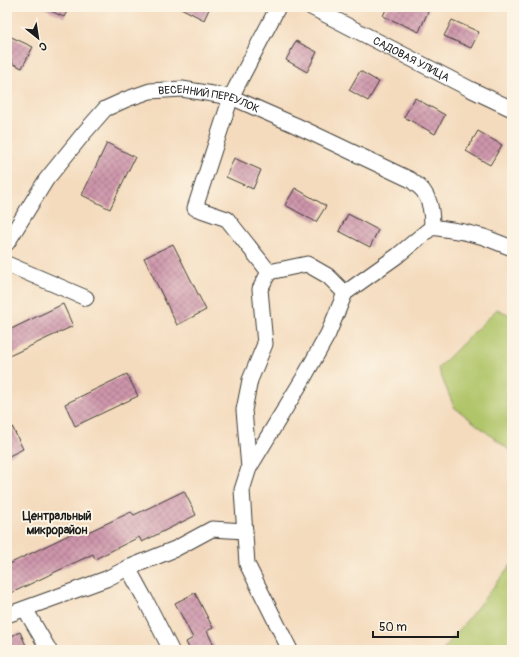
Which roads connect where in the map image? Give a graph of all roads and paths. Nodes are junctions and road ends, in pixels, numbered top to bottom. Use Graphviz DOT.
graph roads {
  1 [pos="278,7"];
  2 [pos="311,7"];
  3 [pos="231,97"];
  4 [pos="512,109"];
  5 [pos="432,227"];
  6 [pos="7,243"];
  7 [pos="512,248"];
  8 [pos="7,264"];
  9 [pos="269,272"];
  10 [pos="345,293"];
  11 [pos="86,298"];
  12 [pos="249,468"];
  13 [pos="245,531"];
  14 [pos="128,568"];
  15 [pos="25,610"];
  16 [pos="7,616"];
  17 [pos="49,650"];
  18 [pos="171,650"];
  19 [pos="290,650"];
  1 -- 3 [label="street"];
  2 -- 4 [label="street, САДОВАЯ УЛИЦА"];
  3 -- 5 [label="street, ВЕСЕННИЙ ПЕРЕУЛОК"];
  3 -- 6 [label="street, ВЕСЕННИЙ ПЕРЕУЛОК"];
  3 -- 9 [label="street"];
  5 -- 7 [label="street"];
  5 -- 10 [label="street"];
  8 -- 11 [label="street"];
  9 -- 10 [label="street"];
  9 -- 12 [label="street"];
  10 -- 12 [label="street"];
  12 -- 13 [label="street"];
  13 -- 14 [label="street"];
  13 -- 19 [label="street"];
  14 -- 15 [label="street"];
  14 -- 18 [label="street"];
  15 -- 16 [label="street"];
  15 -- 17 [label="street"];
}
